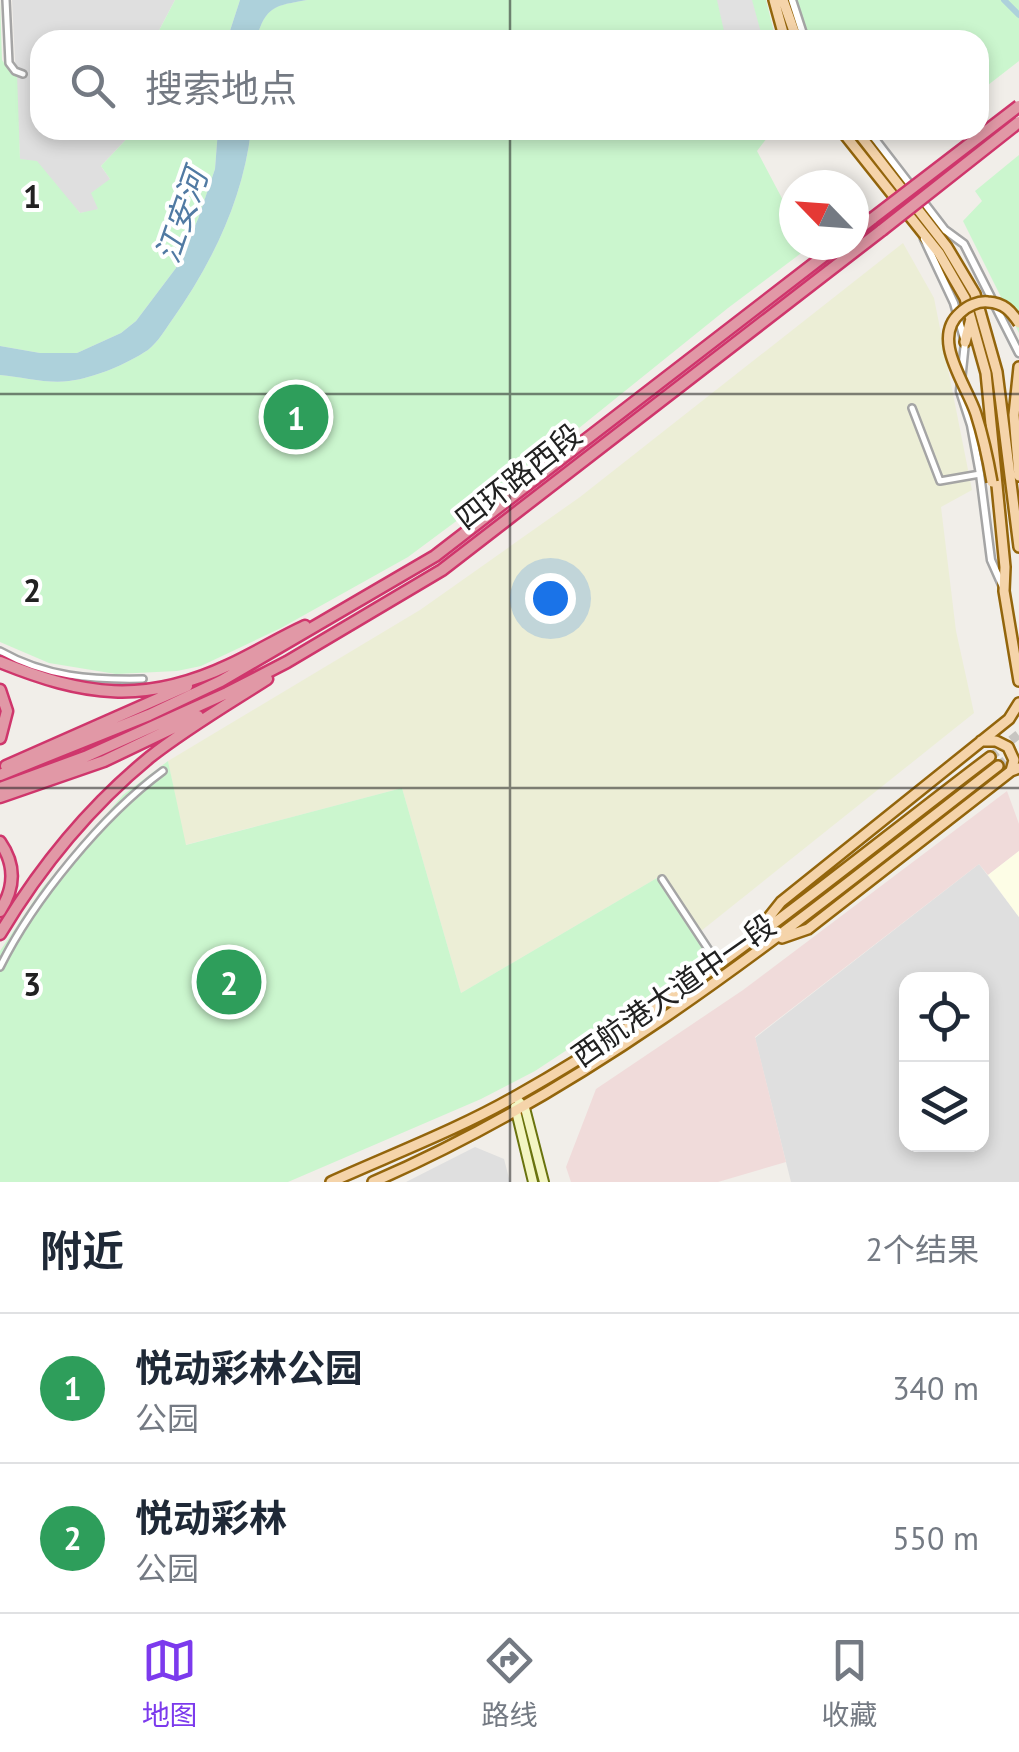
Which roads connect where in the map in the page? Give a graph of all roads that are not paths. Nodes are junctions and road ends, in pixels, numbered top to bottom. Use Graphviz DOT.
graph roads {
  1 [pos="6,0"];
  2 [pos="774,0"];
  3 [pos="783,0"];
  4 [pos="792,0"];
  5 [pos="3,16"];
  6 [pos="782,30"];
  7 [pos="793,30"];
  8 [pos="802,30"];
  9 [pos="23,74"];
  10 [pos="1019,106"];
  11 [pos="1019,122"];
  12 [pos="989,129"];
  13 [pos="849,140"];
  14 [pos="864,140"];
  15 [pos="876,140"];
  16 [pos="975,140"];
  17 [pos="869,222"];
  18 [pos="919,229"];
  19 [pos="819,260"];
  20 [pos="972,317"];
  21 [pos="1019,323"];
  22 [pos="965,342"];
  23 [pos="1019,354"];
  24 [pos="1019,367"];
  25 [pos="912,408"];
  26 [pos="1019,473"];
  27 [pos="980,474"];
  28 [pos="1019,518"];
  29 [pos="1018,539"];
  30 [pos="1019,547"];
  31 [pos="1005,567"];
  32 [pos="1004,591"];
  33 [pos="342,610"];
  34 [pos="0,651"];
  35 [pos="0,662"];
  36 [pos="287,662"];
  37 [pos="228,666"];
  38 [pos="143,679"];
  39 [pos="1019,681"];
  40 [pos="253,688"];
  41 [pos="0,690"];
  42 [pos="1019,703"];
  43 [pos="0,738"];
  44 [pos="981,741"];
  45 [pos="990,757"];
  46 [pos="998,766"];
  47 [pos="163,770"];
  48 [pos="1015,770"];
  49 [pos="0,772"];
  50 [pos="0,788"];
  51 [pos="0,797"];
  52 [pos="0,842"];
  53 [pos="662,879"];
  54 [pos="0,912"];
  55 [pos="0,934"];
  56 [pos="752,938"];
  57 [pos="770,943"];
  58 [pos="718,964"];
  59 [pos="0,968"];
  60 [pos="515,1097"];
  61 [pos="520,1110"];
  62 [pos="331,1182"];
  63 [pos="373,1182"];
  64 [pos="532,1182"];
  65 [pos="544,1182"];
  1 -- 5 [label="street"];
  2 -- 6 [label="main road"];
  3 -- 7 [label="main road"];
  4 -- 8 [label="street"];
  5 -- 9 [label="street"];
  10 -- 12 [label="highway, bridge"];
  11 -- 36 [label="highway, 四环路西段, bridge"];
  13 -- 18 [label="main road"];
  14 -- 29 [label="main road"];
  15 -- 23 [label="street"];
  16 -- 17 [label="highway, bridge"];
  18 -- 20 [label="main road"];
  18 -- 22 [label="street"];
  19 -- 33 [label="highway, 四环路西段"];
  20 -- 22 [label="main road"];
  20 -- 31 [label="main road"];
  21 -- 31 [label="main road, bridge"];
  22 -- 27 [label="street"];
  24 -- 26 [label="main road"];
  25 -- 27 [label="street"];
  27 -- 32 [label="street"];
  28 -- 29 [label="main road"];
  29 -- 30 [label="main road"];
  31 -- 32 [label="main road"];
  32 -- 39 [label="main road"];
  33 -- 37 [label="highway"];
  33 -- 49 [label="highway, 四环路西段"];
  34 -- 38 [label="street"];
  35 -- 37 [label="highway"];
  36 -- 40 [label="highway"];
  36 -- 50 [label="highway, 四环路西段"];
  37 -- 49 [label="highway"];
  40 -- 51 [label="highway"];
  40 -- 55 [label="highway"];
  41 -- 43 [label="highway"];
  42 -- 44 [label="main road"];
  44 -- 48 [label="main road"];
  44 -- 56 [label="main road"];
  45 -- 56 [label="main road, 西航港大道中一段"];
  46 -- 57 [label="main road, 西航港大道中一段"];
  47 -- 59 [label="street"];
  48 -- 57 [label="main road"];
  52 -- 54 [label="highway"];
  53 -- 58 [label="street"];
  56 -- 58 [label="main road, 西航港大道中一段"];
  57 -- 61 [label="main road, 西航港大道中一段"];
  58 -- 60 [label="main road, 西航港大道中一段"];
  60 -- 61 [label="main road"];
  60 -- 62 [label="main road, 西航港大道中一段"];
  61 -- 63 [label="main road, 西航港大道中一段"];
  61 -- 64 [label="main road"];
  61 -- 65 [label="main road"];
}
